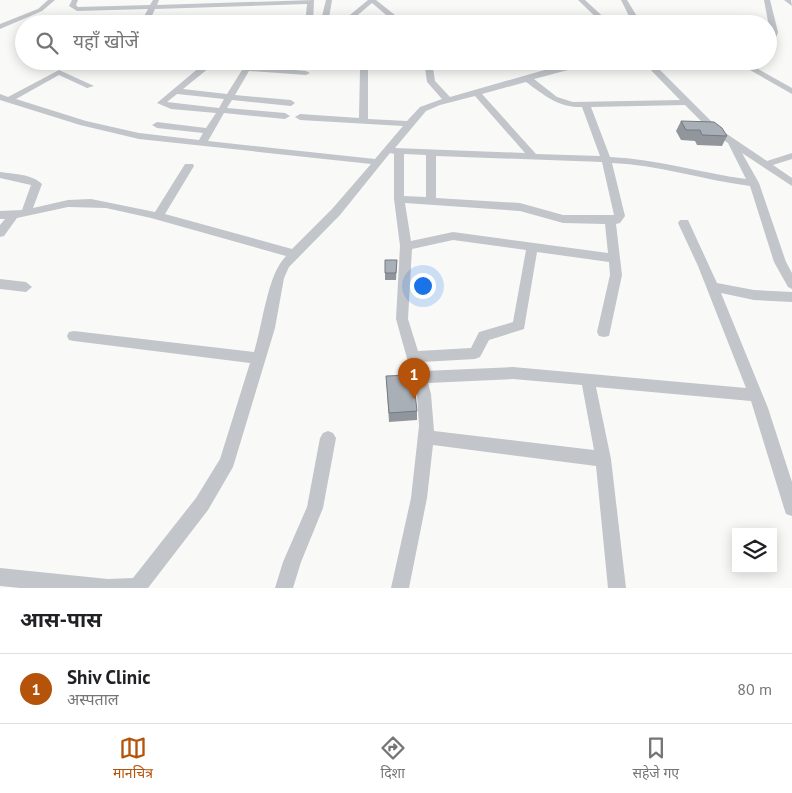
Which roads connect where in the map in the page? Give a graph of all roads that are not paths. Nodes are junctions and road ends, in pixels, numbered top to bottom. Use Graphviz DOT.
graph roads {
  1 [pos="52,0"];
  2 [pos="74,0"];
  3 [pos="329,0"];
  4 [pos="575,0"];
  5 [pos="581,0"];
  6 [pos="624,0"];
  7 [pos="767,0"];
  8 [pos="787,0"];
  9 [pos="311,1"];
  10 [pos="213,2"];
  11 [pos="277,2"];
  12 [pos="155,3"];
  13 [pos="792,4"];
  14 [pos="273,14"];
  15 [pos="28,15"];
  16 [pos="149,15"];
  17 [pos="310,15"];
  18 [pos="326,15"];
  19 [pos="353,15"];
  20 [pos="391,15"];
  21 [pos="592,15"];
  22 [pos="598,15"];
  23 [pos="632,15"];
  24 [pos="769,15"];
  25 [pos="15,21"];
  26 [pos="0,27"];
  27 [pos="201,70"];
  28 [pos="246,70"];
  29 [pos="290,70"];
  30 [pos="364,70"];
  31 [pos="429,70"];
  32 [pos="553,70"];
  33 [pos="655,70"];
  34 [pos="754,70"];
  35 [pos="306,72"];
  36 [pos="528,79"];
  37 [pos="90,86"];
  38 [pos="175,91"];
  39 [pos="792,91"];
  40 [pos="476,92"];
  41 [pos="230,98"];
  42 [pos="4,99"];
  43 [pos="448,100"];
  44 [pos="686,102"];
  45 [pos="291,103"];
  46 [pos="586,105"];
  47 [pos="222,111"];
  48 [pos="285,116"];
  49 [pos="300,117"];
  50 [pos="363,121"];
  51 [pos="409,124"];
  52 [pos="157,125"];
  53 [pos="210,131"];
  54 [pos="731,142"];
  55 [pos="202,143"];
  56 [pos="393,151"];
  57 [pos="431,153"];
  58 [pos="792,156"];
  59 [pos="534,158"];
  60 [pos="606,160"];
  61 [pos="378,162"];
  62 [pos="767,164"];
  63 [pos="189,166"];
  64 [pos="0,175"];
  65 [pos="792,178"];
  66 [pos="754,183"];
  67 [pos="792,183"];
  68 [pos="399,199"];
  69 [pos="431,201"];
  70 [pos="26,214"];
  71 [pos="0,215"];
  72 [pos="13,216"];
  73 [pos="158,216"];
  74 [pos="610,220"];
  75 [pos="684,223"];
  76 [pos="0,233"];
  77 [pos="406,246"];
  78 [pos="532,247"];
  79 [pos="295,254"];
  80 [pos="615,258"];
  81 [pos="0,284"];
  82 [pos="792,284"];
  83 [pos="26,287"];
  84 [pos="712,287"];
  85 [pos="792,297"];
  86 [pos="604,332"];
  87 [pos="74,336"];
  88 [pos="413,357"];
  89 [pos="258,358"];
  90 [pos="419,376"];
  91 [pos="588,380"];
  92 [pos="756,395"];
  93 [pos="426,437"];
  94 [pos="328,438"];
  95 [pos="603,459"];
  96 [pos="792,508"];
  97 [pos="7,581"];
  98 [pos="139,588"];
  99 [pos="284,588"];
  100 [pos="400,588"];
  101 [pos="617,588"];
  1 -- 15 [label="street"];
  2 -- 12 [label="street"];
  3 -- 18 [label="street"];
  4 -- 21 [label="street"];
  5 -- 22 [label="street"];
  6 -- 23 [label="street"];
  7 -- 24 [label="street"];
  8 -- 13 [label="street"];
  9 -- 11 [label="street"];
  9 -- 17 [label="street"];
  10 -- 11 [label="street"];
  10 -- 12 [label="street"];
  11 -- 14 [label="street"];
  12 -- 16 [label="street"];
  19 -- 20 [label="street"];
  25 -- 26 [label="street"];
  27 -- 38 [label="street"];
  28 -- 41 [label="street"];
  29 -- 35 [label="street"];
  30 -- 50 [label="street"];
  31 -- 43 [label="street"];
  32 -- 36 [label="street"];
  33 -- 44 [label="street"];
  34 -- 39 [label="street"];
  36 -- 40 [label="street"];
  36 -- 46 [label="street"];
  37 -- 42 [label="street"];
  38 -- 41 [label="street"];
  38 -- 47 [label="street"];
  40 -- 43 [label="street"];
  40 -- 59 [label="street"];
  41 -- 45 [label="street"];
  41 -- 47 [label="street"];
  42 -- 55 [label="street"];
  43 -- 51 [label="street"];
  44 -- 46 [label="street"];
  44 -- 54 [label="street"];
  46 -- 60 [label="street"];
  47 -- 48 [label="street"];
  47 -- 53 [label="street"];
  49 -- 50 [label="street"];
  50 -- 51 [label="street"];
  51 -- 56 [label="street"];
  52 -- 53 [label="street"];
  53 -- 55 [label="street"];
  54 -- 62 [label="street"];
  54 -- 66 [label="street"];
  55 -- 61 [label="street"];
  56 -- 57 [label="street"];
  56 -- 61 [label="street"];
  56 -- 68 [label="street"];
  57 -- 59 [label="street"];
  57 -- 69 [label="street"];
  58 -- 62 [label="street"];
  59 -- 60 [label="street"];
  60 -- 66 [label="street"];
  60 -- 74 [label="street"];
  61 -- 79 [label="street"];
  62 -- 65 [label="street"];
  62 -- 67 [label="street"];
  63 -- 73 [label="street"];
  64 -- 70 [label="street"];
  66 -- 82 [label="street"];
  68 -- 69 [label="street"];
  68 -- 77 [label="street"];
  69 -- 74 [label="street"];
  70 -- 72 [label="street"];
  70 -- 73 [label="street"];
  71 -- 72 [label="street"];
  72 -- 76 [label="street"];
  73 -- 79 [label="street"];
  74 -- 80 [label="street"];
  75 -- 84 [label="street"];
  77 -- 78 [label="street"];
  77 -- 88 [label="street"];
  78 -- 80 [label="street"];
  78 -- 88 [label="street"];
  79 -- 89 [label="street"];
  80 -- 86 [label="street"];
  81 -- 83 [label="street"];
  84 -- 85 [label="street"];
  84 -- 92 [label="street"];
  87 -- 89 [label="street"];
  88 -- 90 [label="street"];
  89 -- 98 [label="street"];
  90 -- 91 [label="street"];
  90 -- 93 [label="street"];
  91 -- 92 [label="street"];
  91 -- 95 [label="street"];
  92 -- 96 [label="street"];
  93 -- 95 [label="street"];
  93 -- 100 [label="street"];
  94 -- 99 [label="street"];
  95 -- 101 [label="street"];
  97 -- 98 [label="street"];
}
